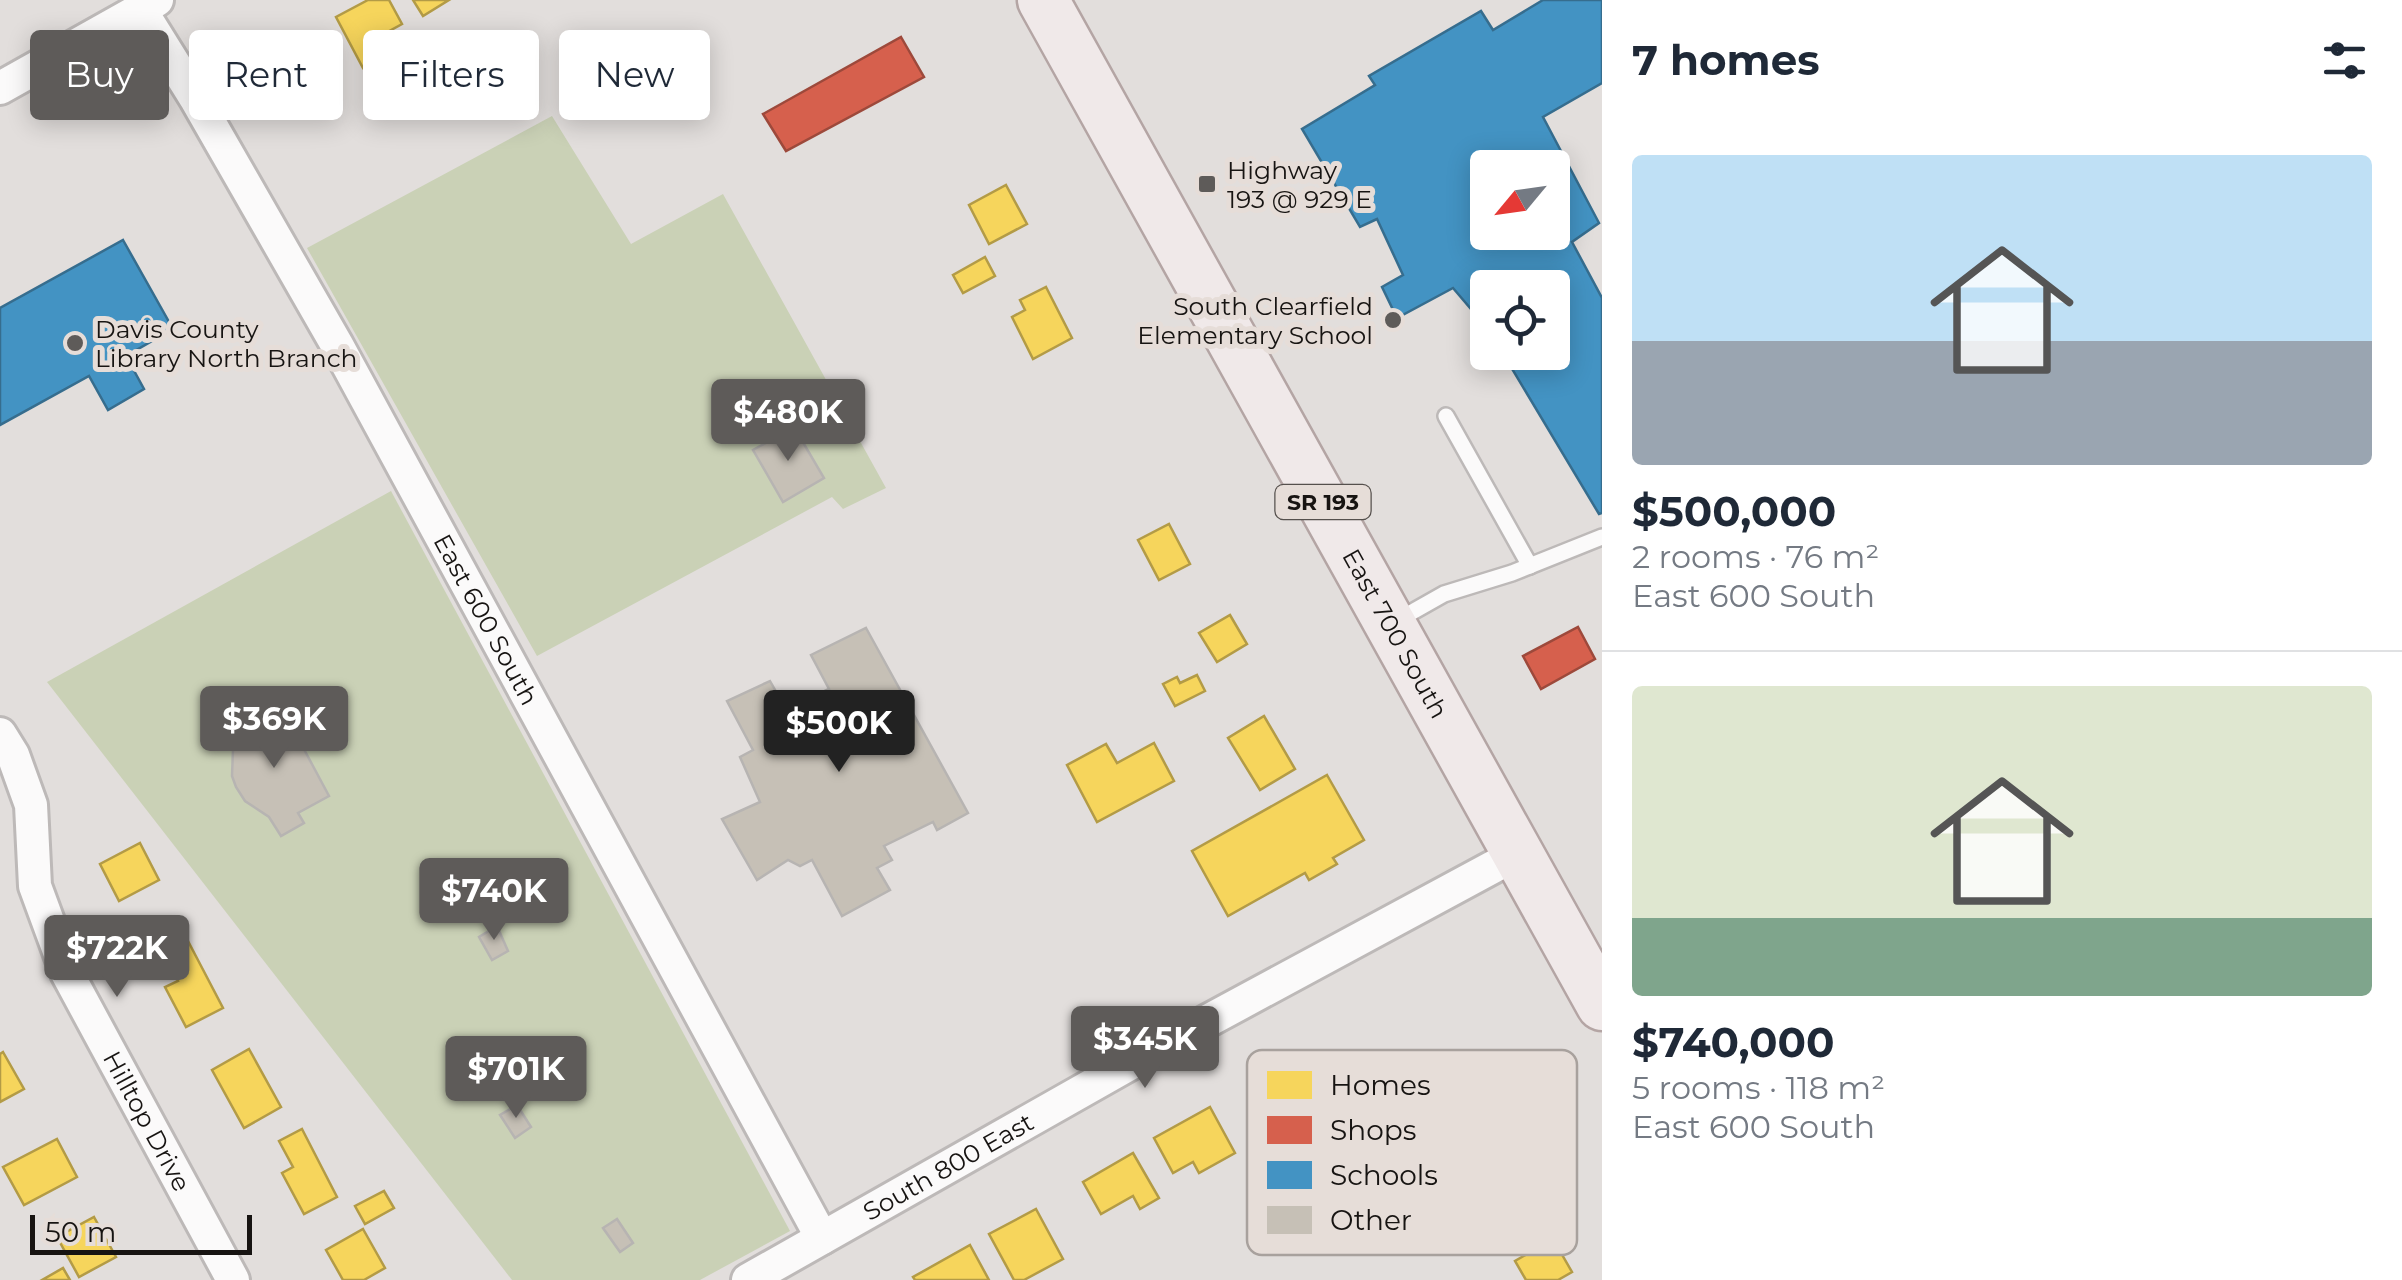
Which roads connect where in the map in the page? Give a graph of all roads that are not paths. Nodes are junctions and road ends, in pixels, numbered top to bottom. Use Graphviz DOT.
graph roads {
  1 [pos="1042,0"];
  2 [pos="148,4"];
  3 [pos="0,88"];
  4 [pos="1446,416"];
  5 [pos="1602,537"];
  6 [pos="1530,566"];
  7 [pos="1390,624"];
  8 [pos="0,734"];
  9 [pos="1516,854"];
  10 [pos="1602,1004"];
  11 [pos="822,1238"];
  12 [pos="233,1280"];
  13 [pos="748,1280"];
  1 -- 7 [label="main road, East 700 South / SR 193"];
  2 -- 3 [label="street"];
  2 -- 11 [label="street, East 600 South"];
  4 -- 6 [label="lane"];
  5 -- 6 [label="lane"];
  6 -- 7 [label="lane"];
  7 -- 9 [label="main road, East 700 South / SR 193"];
  8 -- 12 [label="street, Hilltop Drive"];
  9 -- 10 [label="main road, East 700 South / SR 193"];
  9 -- 11 [label="street, South 800 East"];
  11 -- 13 [label="street, South 800 East"];
}
